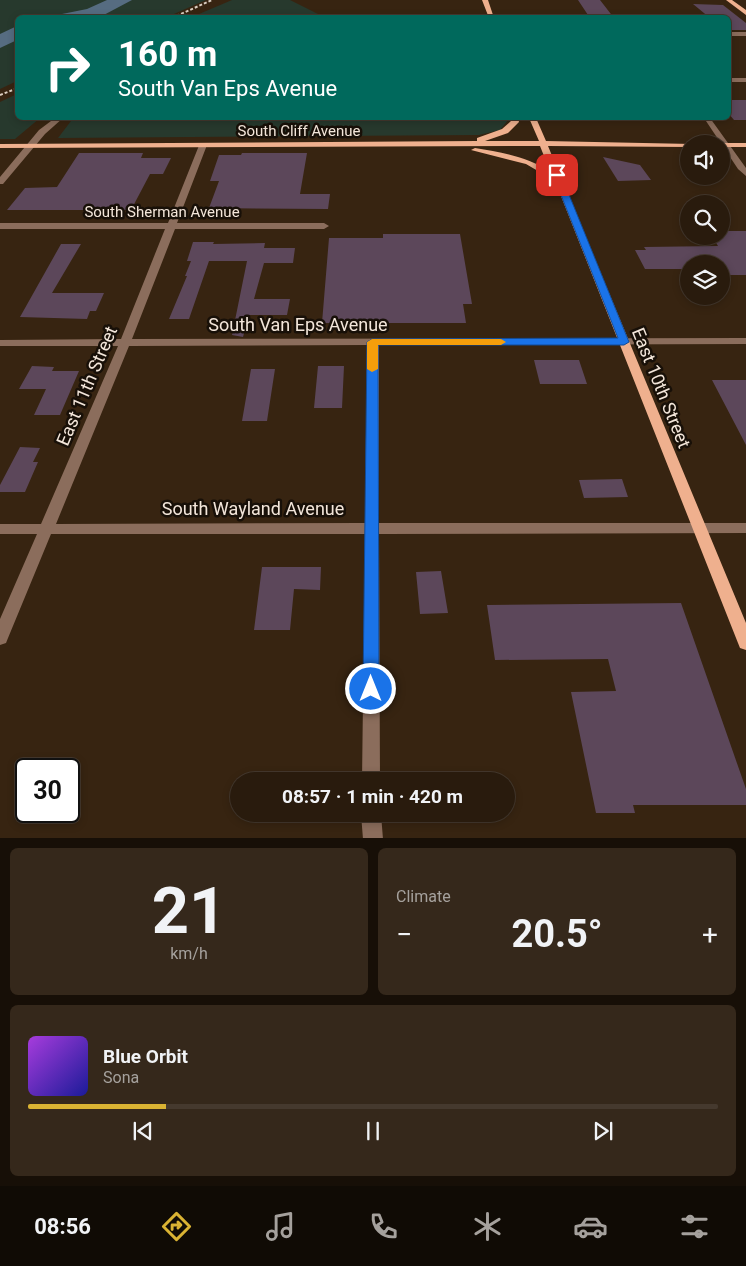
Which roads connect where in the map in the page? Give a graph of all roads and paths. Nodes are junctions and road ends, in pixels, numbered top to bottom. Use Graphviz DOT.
graph roads {
  1 [pos="485,0"];
  2 [pos="729,0"];
  3 [pos="746,13"];
  4 [pos="491,15"];
  5 [pos="731,34"];
  6 [pos="746,34"];
  7 [pos="731,80"];
  8 [pos="746,80"];
  9 [pos="57,120"];
  10 [pos="515,120"];
  11 [pos="534,120"];
  12 [pos="709,120"];
  13 [pos="721,135"];
  14 [pos="448,144"];
  15 [pos="459,144"];
  16 [pos="544,144"];
  17 [pos="203,145"];
  18 [pos="680,145"];
  19 [pos="730,145"];
  20 [pos="746,145"];
  21 [pos="0,146"];
  22 [pos="30,146"];
  23 [pos="730,153"];
  24 [pos="746,174"];
  25 [pos="559,181"];
  26 [pos="0,182"];
  27 [pos="0,226"];
  28 [pos="171,226"];
  29 [pos="324,226"];
  30 [pos="746,341"];
  31 [pos="372,342"];
  32 [pos="624,342"];
  33 [pos="0,343"];
  34 [pos="125,343"];
  35 [pos="372,527"];
  36 [pos="699,528"];
  37 [pos="746,528"];
  38 [pos="0,529"];
  39 [pos="45,529"];
  40 [pos="0,638"];
  41 [pos="746,643"];
  42 [pos="371,772"];
  43 [pos="372,822"];
  44 [pos="373,838"];
  1 -- 4 [label="main road"];
  2 -- 3 [label="main road"];
  5 -- 6 [label="street"];
  7 -- 8 [label="street"];
  9 -- 22 [label="street"];
  10 -- 15 [label="main road"];
  11 -- 16 [label="main road, East 10th Street"];
  12 -- 13 [label="street"];
  14 -- 15 [label="main road, South Cliff Avenue"];
  14 -- 17 [label="main road, South Cliff Avenue"];
  14 -- 25 [label="main road"];
  15 -- 16 [label="main road, South Cliff Avenue"];
  16 -- 18 [label="main road, South Cliff Avenue"];
  16 -- 25 [label="main road, East 10th Street"];
  17 -- 22 [label="main road, South Cliff Avenue"];
  17 -- 28 [label="street, East 11th Street"];
  19 -- 20 [label="main road"];
  21 -- 22 [label="main road, South Cliff Avenue"];
  22 -- 26 [label="street"];
  23 -- 24 [label="street"];
  25 -- 32 [label="main road, East 10th Street"];
  27 -- 28 [label="street, South Sherman Avenue"];
  28 -- 29 [label="street, South Sherman Avenue"];
  28 -- 34 [label="street, East 11th Street"];
  30 -- 32 [label="street, South Van Eps Avenue"];
  31 -- 32 [label="street, South Van Eps Avenue"];
  31 -- 34 [label="street, South Van Eps Avenue"];
  31 -- 35 [label="street"];
  32 -- 36 [label="main road, East 10th Street"];
  33 -- 34 [label="street, South Van Eps Avenue"];
  34 -- 39 [label="street, East 11th Street"];
  35 -- 36 [label="street, South Wayland Avenue"];
  35 -- 39 [label="street, South Wayland Avenue"];
  35 -- 42 [label="street"];
  36 -- 37 [label="street, South Wayland Avenue"];
  36 -- 41 [label="main road, East 10th Street"];
  38 -- 39 [label="street, South Wayland Avenue"];
  39 -- 40 [label="street, East 11th Street"];
  43 -- 44 [label="street"];
}
